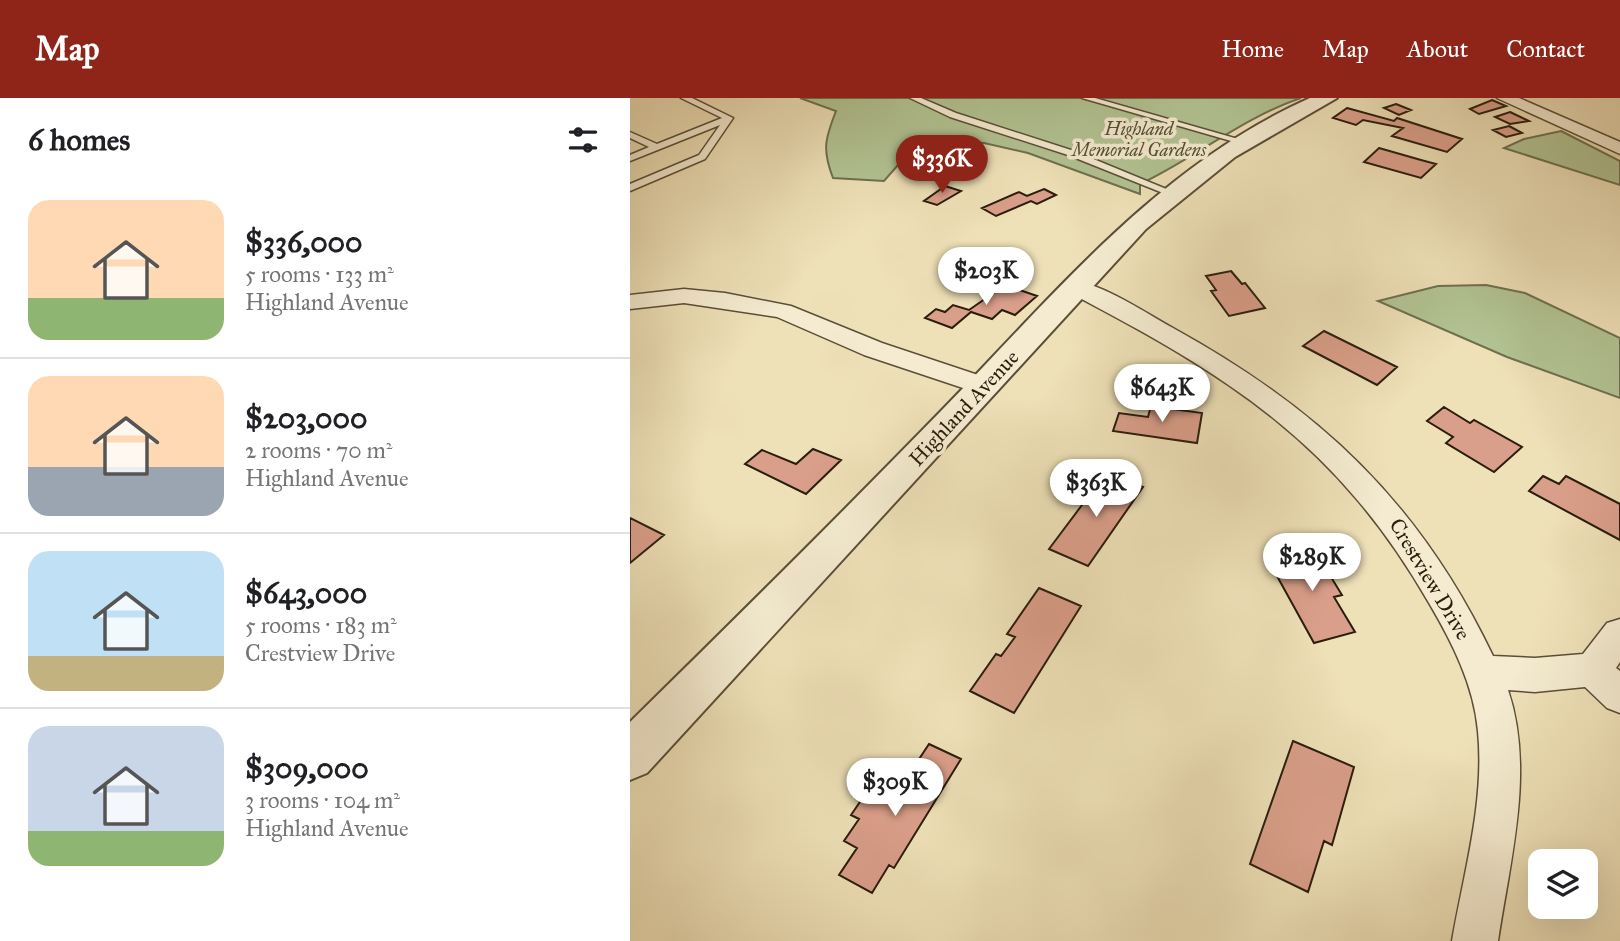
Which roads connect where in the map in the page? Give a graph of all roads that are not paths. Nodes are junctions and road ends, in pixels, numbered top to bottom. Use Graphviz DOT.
graph roads {
  1 [pos="685,98"];
  2 [pos="1086,98"];
  3 [pos="1505,98"];
  4 [pos="911,99"];
  5 [pos="1321,99"];
  6 [pos="729,118"];
  7 [pos="630,135"];
  8 [pos="1241,141"];
  9 [pos="656,147"];
  10 [pos="1620,149"];
  11 [pos="630,158"];
  12 [pos="630,188"];
  13 [pos="1171,193"];
  14 [pos="1078,288"];
  15 [pos="630,302"];
  16 [pos="984,386"];
  17 [pos="1620,635"];
  18 [pos="1593,670"];
  19 [pos="1485,672"];
  20 [pos="1620,696"];
  21 [pos="630,756"];
  22 [pos="1475,941"];
  1 -- 6 [label="lane"];
  2 -- 8 [label="lane"];
  3 -- 10 [label="street"];
  4 -- 13 [label="lane"];
  5 -- 8 [label="street, Highland Avenue"];
  6 -- 9 [label="lane"];
  6 -- 12 [label="lane"];
  7 -- 9 [label="lane"];
  8 -- 13 [label="street, Highland Avenue"];
  9 -- 11 [label="lane"];
  13 -- 14 [label="street, Highland Avenue"];
  14 -- 16 [label="street, Highland Avenue"];
  14 -- 19 [label="street, Crestview Drive"];
  15 -- 16 [label="street"];
  16 -- 21 [label="street, Highland Avenue"];
  17 -- 18 [label="street"];
  18 -- 19 [label="street"];
  18 -- 20 [label="street"];
  19 -- 22 [label="street, Crestview Drive"];
}
